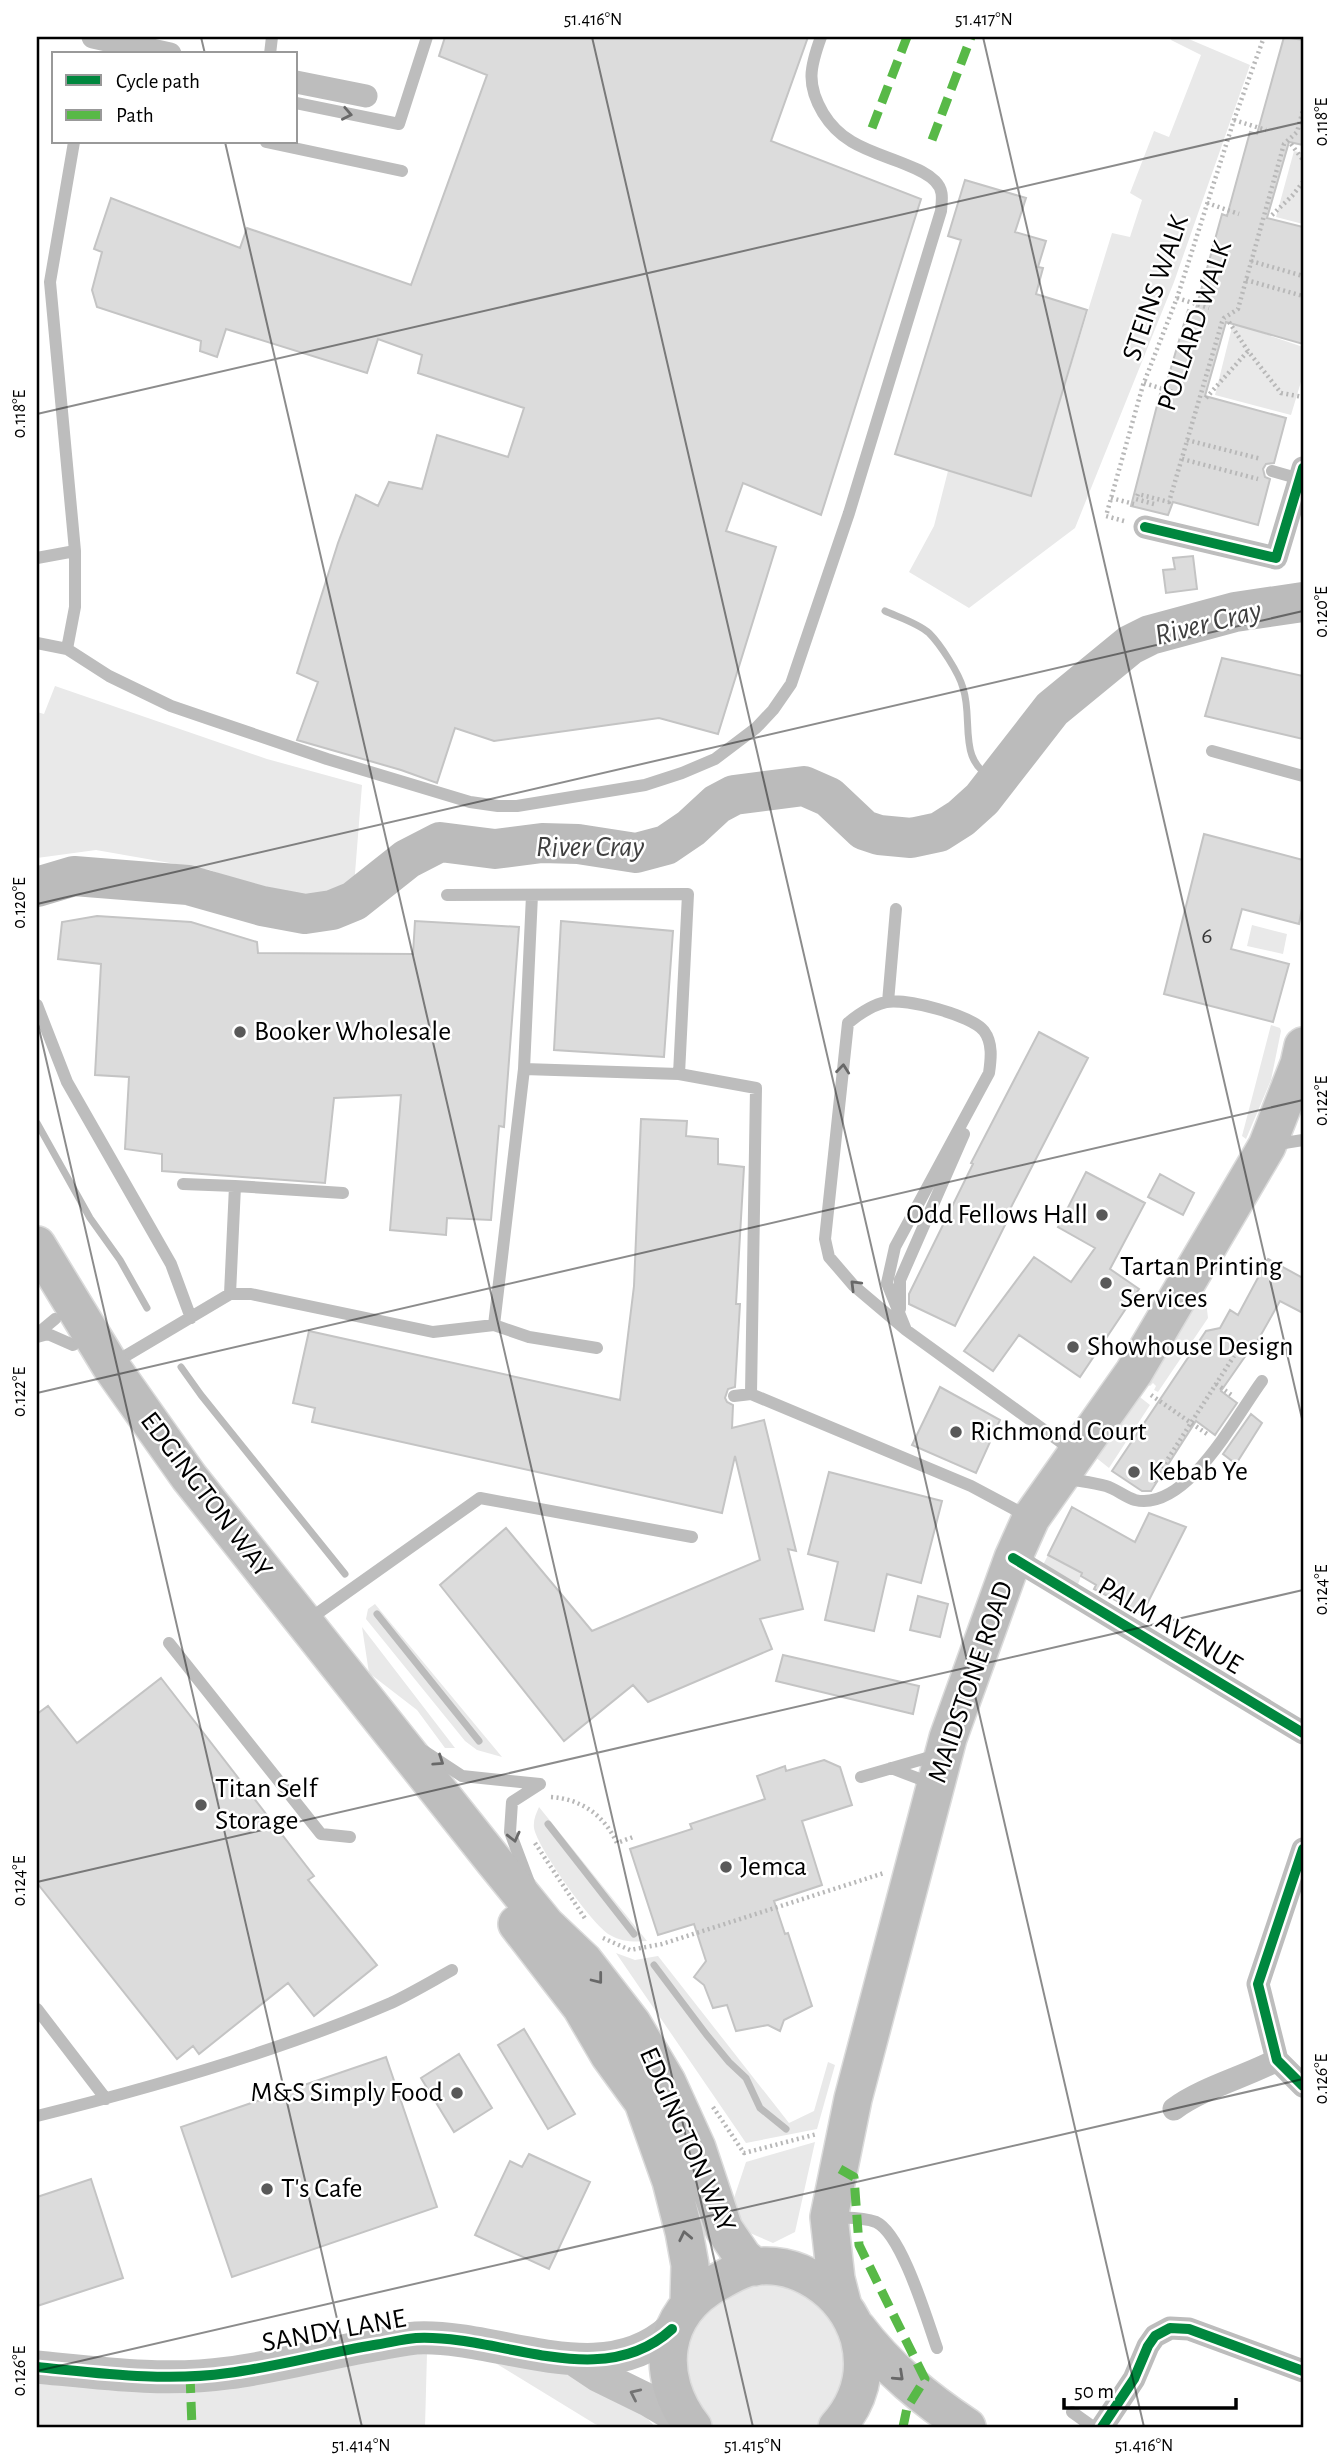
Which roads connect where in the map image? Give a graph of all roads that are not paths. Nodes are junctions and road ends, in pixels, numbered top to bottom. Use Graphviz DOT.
graph roads {
  1 [pos="427,37"];
  2 [pos="821,37"];
  3 [pos="105,38"];
  4 [pos="162,52"];
  5 [pos="298,82"];
  6 [pos="366,96"];
  7 [pos="298,103"];
  8 [pos="74,144"];
  9 [pos="276,144"];
  10 [pos="402,171"];
  11 [pos="1268,471"];
  12 [pos="1301,473"];
  13 [pos="1145,527"];
  14 [pos="75,551"];
  15 [pos="37,558"];
  16 [pos="37,643"];
  17 [pos="67,649"];
  18 [pos="1212,751"];
  19 [pos="1303,776"];
  20 [pos="447,895"];
  21 [pos="533,895"];
  22 [pos="896,909"];
  23 [pos="888,1002"];
  24 [pos="37,1005"];
  25 [pos="1303,1046"];
  26 [pos="524,1069"];
  27 [pos="989,1073"];
  28 [pos="679,1074"];
  29 [pos="1303,1140"];
  30 [pos="1267,1146"];
  31 [pos="183,1184"];
  32 [pos="235,1186"];
  33 [pos="343,1193"];
  34 [pos="37,1245"];
  35 [pos="37,1272"];
  36 [pos="230,1294"];
  37 [pos="900,1316"];
  38 [pos="191,1318"];
  39 [pos="48,1325"];
  40 [pos="494,1325"];
  41 [pos="906,1330"];
  42 [pos="597,1348"];
  43 [pos="102,1371"];
  44 [pos="1262,1381"];
  45 [pos="751,1394"];
  46 [pos="734,1396"];
  47 [pos="1068,1465"];
  48 [pos="1031,1518"];
  49 [pos="692,1536"];
  50 [pos="1013,1558"];
  51 [pos="296,1630"];
  52 [pos="169,1643"];
  53 [pos="383,1723"];
  54 [pos="1303,1732"];
  55 [pos="891,1767"];
  56 [pos="940,1769"];
  57 [pos="861,1777"];
  58 [pos="350,1837"];
  59 [pos="1303,1849"];
  60 [pos="572,1948"];
  61 [pos="452,1970"];
  62 [pos="37,2009"];
  63 [pos="1277,2060"];
  64 [pos="1303,2086"];
  65 [pos="106,2099"];
  66 [pos="1174,2109"];
  67 [pos="37,2116"];
  68 [pos="829,2217"];
  69 [pos="758,2267"];
  70 [pos="849,2315"];
  71 [pos="681,2316"];
  72 [pos="937,2348"];
  73 [pos="578,2361"];
  74 [pos="37,2367"];
  75 [pos="1303,2371"];
  76 [pos="1072,2412"];
  77 [pos="693,2427"];
  78 [pos="837,2427"];
  79 [pos="967,2427"];
  80 [pos="1093,2427"];
  81 [pos="1102,2427"];
  7 -- 1 [label="lane, one-way"];
  2 -- 17 [label="lane"];
  3 -- 4 [label="street"];
  5 -- 6 [label="street"];
  8 -- 14 [label="lane"];
  9 -- 10 [label="lane"];
  11 -- 12 [label="lane"];
  12 -- 13 [label="street"];
  14 -- 15 [label="lane"];
  14 -- 17 [label="lane"];
  16 -- 17 [label="lane"];
  18 -- 19 [label="lane"];
  20 -- 21 [label="lane"];
  21 -- 26 [label="lane"];
  21 -- 28 [label="lane"];
  22 -- 23 [label="lane"];
  23 -- 27 [label="lane"];
  41 -- 23 [label="lane, one-way"];
  24 -- 38 [label="lane"];
  25 -- 30 [label="main road, MAIDSTONE ROAD"];
  26 -- 28 [label="lane"];
  26 -- 40 [label="lane"];
  27 -- 37 [label="lane"];
  27 -- 37 [label="lane"];
  28 -- 45 [label="lane"];
  29 -- 30 [label="lane"];
  30 -- 47 [label="main road, MAIDSTONE ROAD"];
  31 -- 32 [label="lane"];
  32 -- 33 [label="lane"];
  32 -- 36 [label="lane"];
  34 -- 43 [label="main road, EDGINGTON WAY"];
  35 -- 39 [label="main road, EDGINGTON WAY"];
  36 -- 38 [label="lane"];
  36 -- 40 [label="lane"];
  37 -- 41 [label="lane"];
  38 -- 43 [label="lane"];
  39 -- 43 [label="main road, EDGINGTON WAY"];
  40 -- 42 [label="lane"];
  41 -- 47 [label="lane"];
  43 -- 51 [label="main road, EDGINGTON WAY"];
  43 -- 51 [label="main road, EDGINGTON WAY"];
  44 -- 47 [label="lane"];
  45 -- 46 [label="lane"];
  45 -- 48 [label="lane"];
  47 -- 48 [label="main road, MAIDSTONE ROAD"];
  48 -- 50 [label="main road, MAIDSTONE ROAD"];
  49 -- 51 [label="lane"];
  50 -- 54 [label="street, PALM AVENUE"];
  50 -- 56 [label="main road, MAIDSTONE ROAD"];
  51 -- 53 [label="main road, EDGINGTON WAY"];
  51 -- 60 [label="main road, EDGINGTON WAY"];
  52 -- 58 [label="lane"];
  53 -- 60 [label="main road, EDGINGTON WAY"];
  53 -- 60 [label="lane, one-way"];
  55 -- 56 [label="lane"];
  55 -- 56 [label="lane"];
  55 -- 57 [label="lane"];
  56 -- 68 [label="main road, MAIDSTONE ROAD"];
  59 -- 63 [label="street"];
  60 -- 69 [label="main road, EDGINGTON WAY, one-way"];
  71 -- 60 [label="main road, EDGINGTON WAY, one-way"];
  61 -- 65 [label="lane"];
  62 -- 65 [label="lane"];
  63 -- 64 [label="street"];
  63 -- 66 [label="street"];
  65 -- 67 [label="lane"];
  68 -- 69 [label="main road"];
  68 -- 70 [label="main road, MAIDSTONE ROAD"];
  68 -- 72 [label="lane"];
  69 -- 70 [label="main road"];
  69 -- 71 [label="main road"];
  70 -- 78 [label="main road, MAIDSTONE ROAD"];
  70 -- 79 [label="main road, one-way"];
  71 -- 73 [label="street, SANDY LANE"];
  71 -- 77 [label="main road, EDGINGTON WAY"];
  73 -- 74 [label="street, SANDY LANE"];
  77 -- 73 [label="street, SANDY LANE, one-way"];
  75 -- 81 [label="street"];
  76 -- 80 [label="lane"];
}
